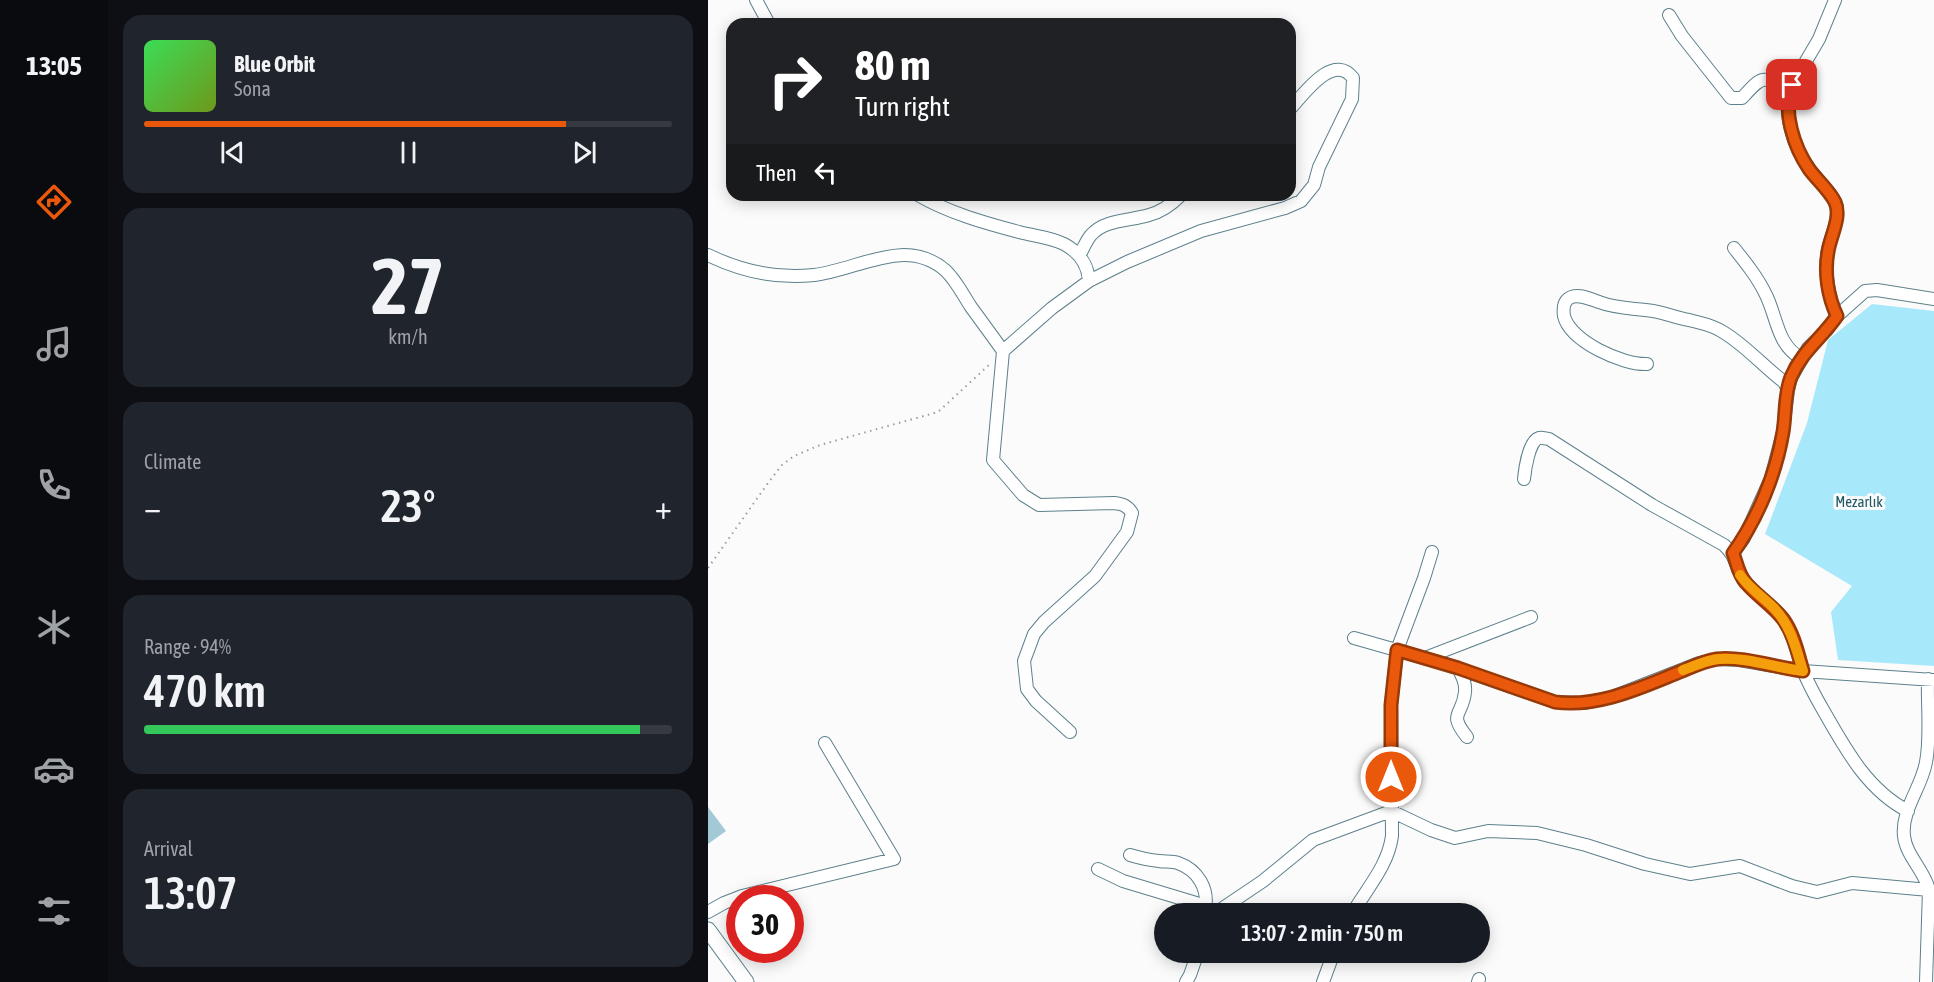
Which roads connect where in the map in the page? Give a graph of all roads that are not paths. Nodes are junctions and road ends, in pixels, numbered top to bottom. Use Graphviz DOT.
graph roads {
  1 [pos="756,0"];
  2 [pos="1835,0"];
  3 [pos="1669,15"];
  4 [pos="766,18"];
  5 [pos="1789,93"];
  6 [pos="1296,103"];
  7 [pos="930,201"];
  8 [pos="1175,201"];
  9 [pos="1734,248"];
  10 [pos="708,255"];
  11 [pos="1079,256"];
  12 [pos="1089,282"];
  13 [pos="1934,298"];
  14 [pos="1837,316"];
  15 [pos="1003,351"];
  16 [pos="1801,358"];
  17 [pos="1647,364"];
  18 [pos="1788,390"];
  19 [pos="1524,479"];
  20 [pos="1432,552"];
  21 [pos="1733,553"];
  22 [pos="1531,617"];
  23 [pos="1354,638"];
  24 [pos="1397,650"];
  25 [pos="1425,658"];
  26 [pos="1458,668"];
  27 [pos="1803,671"];
  28 [pos="1931,679"];
  29 [pos="1070,732"];
  30 [pos="1467,737"];
  31 [pos="825,742"];
  32 [pos="1908,811"];
  33 [pos="1391,812"];
  34 [pos="1130,855"];
  35 [pos="1098,869"];
  36 [pos="1929,890"];
  37 [pos="1193,903"];
  38 [pos="1208,903"];
  39 [pos="1225,903"];
  40 [pos="1359,903"];
  41 [pos="708,912"];
  42 [pos="708,930"];
  43 [pos="1930,958"];
  44 [pos="1194,963"];
  45 [pos="1330,963"];
  46 [pos="746,982"];
  47 [pos="1186,982"];
  48 [pos="1323,982"];
  49 [pos="1926,982"];
  1 -- 4 [label="street"];
  2 -- 5 [label="street"];
  3 -- 5 [label="street"];
  5 -- 14 [label="street"];
  6 -- 12 [label="street"];
  7 -- 11 [label="street"];
  8 -- 11 [label="street"];
  9 -- 16 [label="street"];
  10 -- 15 [label="street"];
  11 -- 12 [label="street"];
  12 -- 15 [label="street"];
  13 -- 14 [label="street"];
  14 -- 16 [label="street"];
  15 -- 29 [label="street"];
  16 -- 18 [label="street"];
  17 -- 18 [label="street"];
  18 -- 21 [label="street"];
  19 -- 21 [label="street"];
  20 -- 24 [label="street"];
  21 -- 27 [label="street"];
  22 -- 25 [label="street"];
  23 -- 24 [label="street"];
  24 -- 25 [label="street"];
  24 -- 33 [label="street"];
  25 -- 26 [label="street"];
  26 -- 27 [label="street"];
  26 -- 30 [label="street"];
  27 -- 28 [label="street"];
  27 -- 32 [label="street"];
  28 -- 32 [label="street"];
  31 -- 41 [label="street"];
  32 -- 36 [label="street"];
  33 -- 36 [label="street"];
  33 -- 39 [label="street"];
  33 -- 40 [label="street"];
  34 -- 38 [label="street"];
  35 -- 37 [label="street"];
  36 -- 43 [label="street"];
  42 -- 46 [label="main road"];
  43 -- 49 [label="street"];
  44 -- 47 [label="street"];
  45 -- 48 [label="street"];
}
